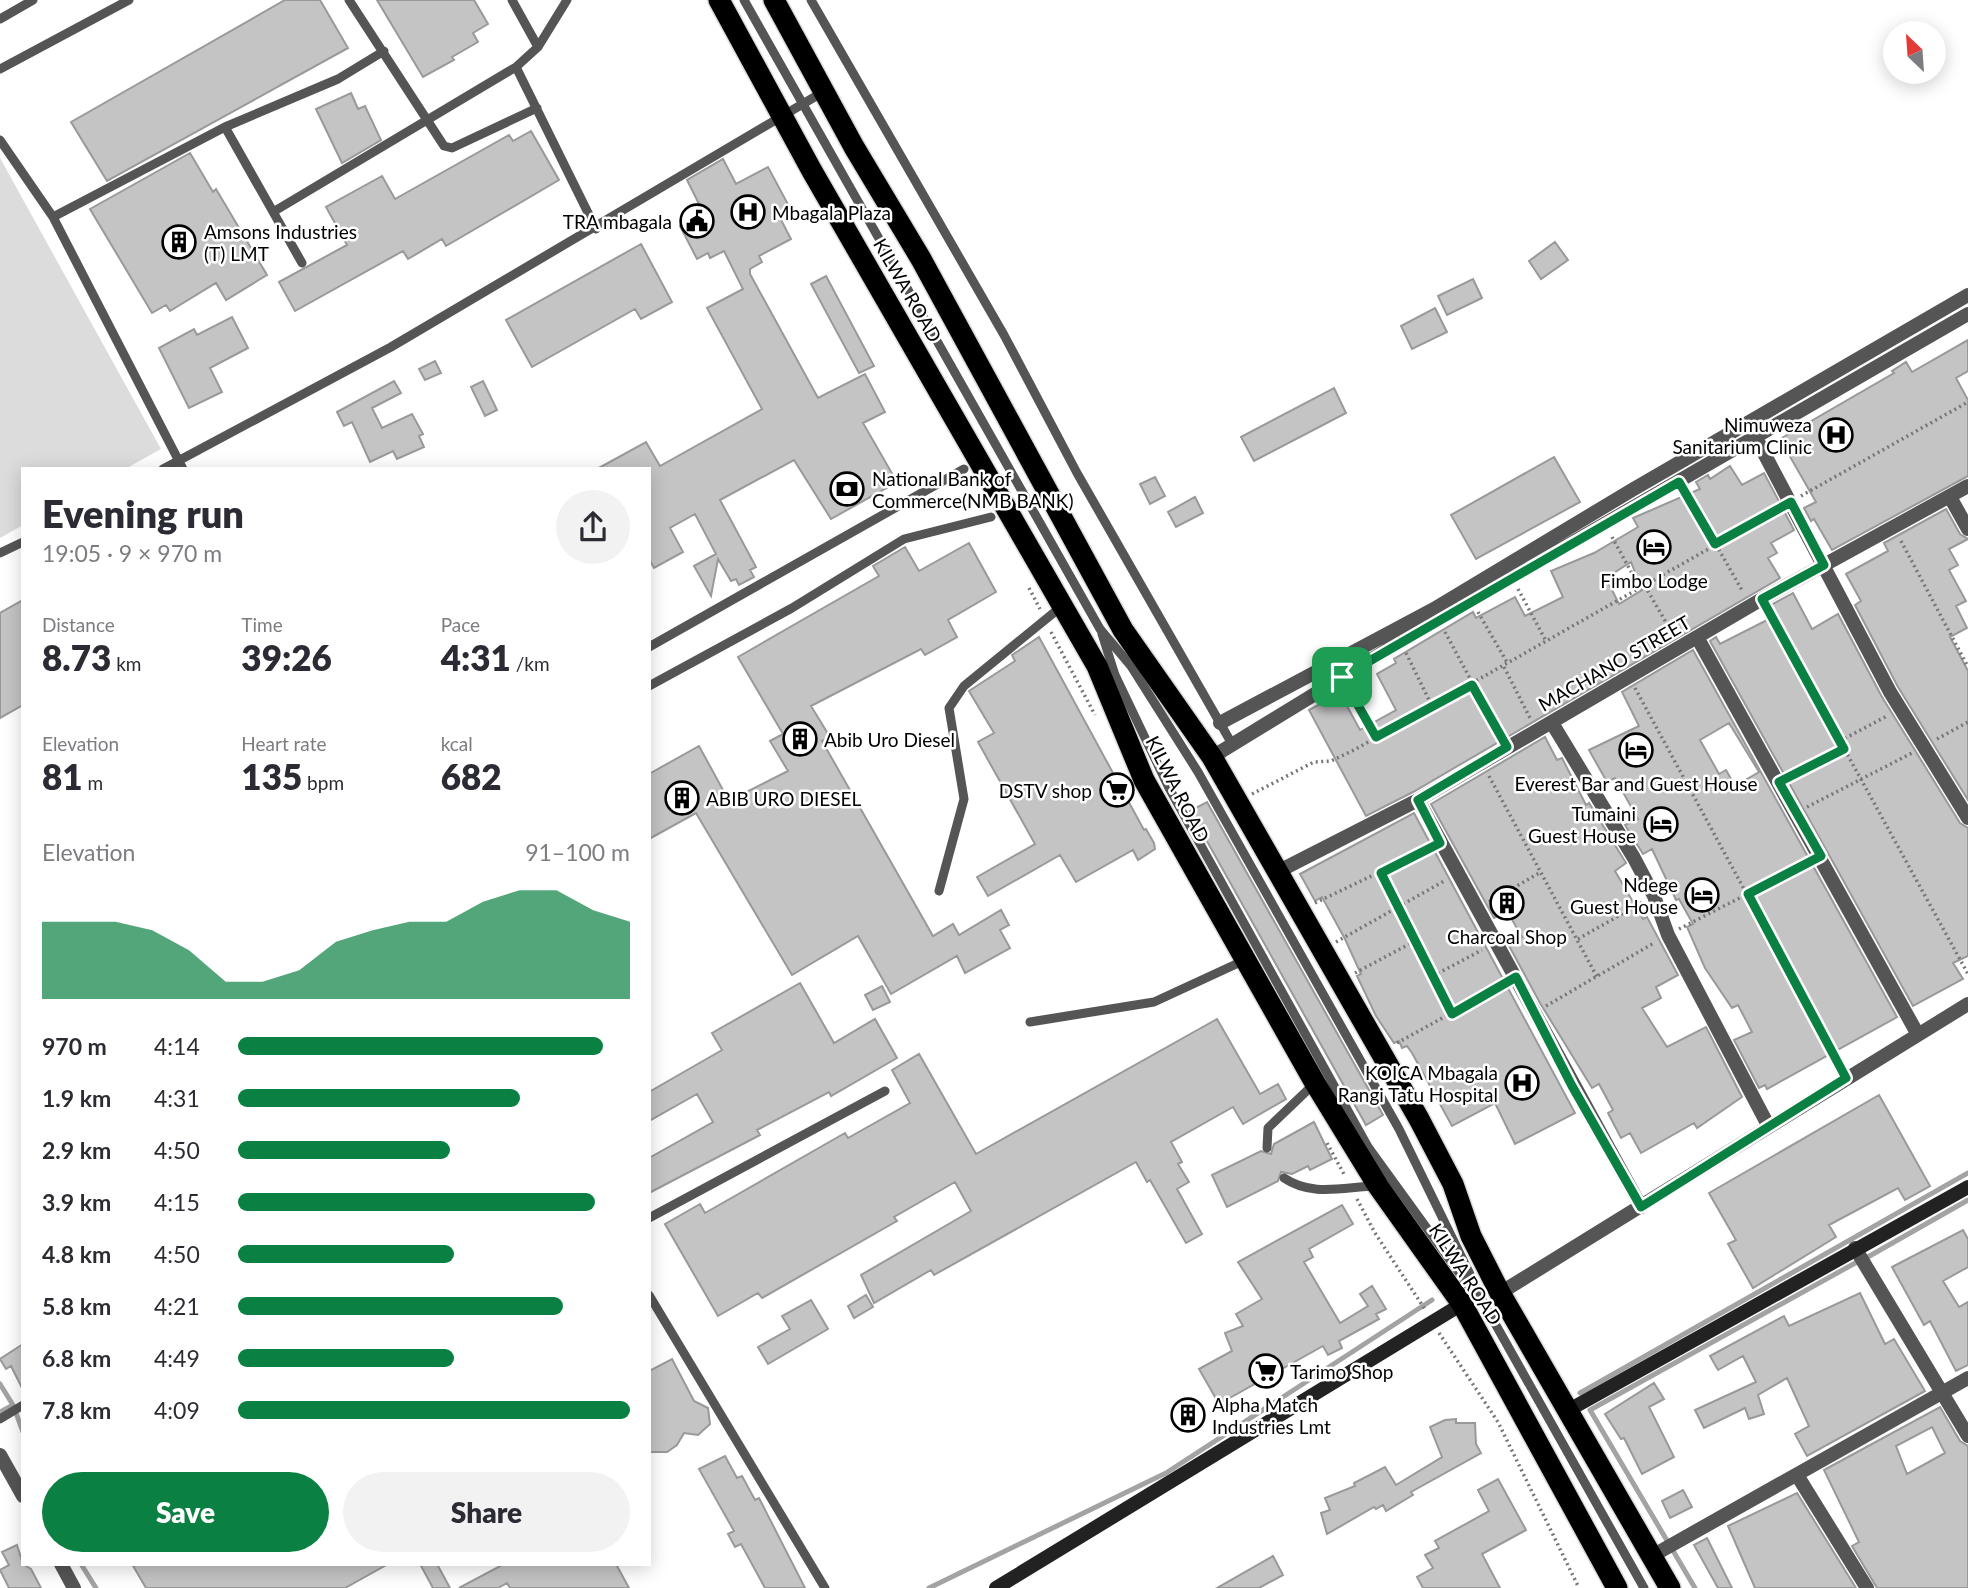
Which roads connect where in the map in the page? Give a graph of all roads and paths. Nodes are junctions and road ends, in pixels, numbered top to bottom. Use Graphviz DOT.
graph roads {
  1 [pos="33,0"];
  2 [pos="129,0"];
  3 [pos="349,0"];
  4 [pos="512,0"];
  5 [pos="567,0"];
  6 [pos="719,0"];
  7 [pos="744,0"];
  8 [pos="774,0"];
  9 [pos="811,0"];
  10 [pos="0,19"];
  11 [pos="538,47"];
  12 [pos="384,51"];
  13 [pos="516,67"];
  14 [pos="0,69"];
  15 [pos="824,91"];
  16 [pos="803,105"];
  17 [pos="537,108"];
  18 [pos="784,117"];
  19 [pos="424,120"];
  20 [pos="225,127"];
  21 [pos="0,139"];
  22 [pos="273,212"];
  23 [pos="53,217"];
  24 [pos="596,229"];
  25 [pos="302,262"];
  26 [pos="1968,295"];
  27 [pos="1968,314"];
  28 [pos="1968,402"];
  29 [pos="1756,439"];
  30 [pos="181,465"];
  31 [pos="964,469"];
  32 [pos="1679,482"];
  33 [pos="1968,486"];
  34 [pos="1950,498"];
  35 [pos="1791,502"];
  36 [pos="991,517"];
  37 [pos="1606,526"];
  38 [pos="1893,527"];
  39 [pos="1968,529"];
  40 [pos="21,543"];
  41 [pos="1715,544"];
  42 [pos="0,554"];
  43 [pos="1824,565"];
  44 [pos="1512,578"];
  45 [pos="1643,587"];
  46 [pos="1472,601"];
  47 [pos="1756,602"];
  48 [pos="1062,606"];
  49 [pos="1439,621"];
  50 [pos="1100,629"];
  51 [pos="1698,636"];
  52 [pos="1400,642"];
  53 [pos="1546,642"];
  54 [pos="651,646"];
  55 [pos="1680,647"];
  56 [pos="1506,666"];
  57 [pos="1968,667"];
  58 [pos="1342,677"];
  59 [pos="1629,677"];
  60 [pos="651,685"];
  61 [pos="1472,685"];
  62 [pos="1433,706"];
  63 [pos="1901,708"];
  64 [pos="1968,722"];
  65 [pos="1220,723"];
  66 [pos="1552,723"];
  67 [pos="1536,731"];
  68 [pos="1376,737"];
  69 [pos="1840,741"];
  70 [pos="1232,744"];
  71 [pos="1507,747"];
  72 [pos="1924,747"];
  73 [pos="1844,749"];
  74 [pos="1212,757"];
  75 [pos="1481,762"];
  76 [pos="1862,779"];
  77 [pos="1779,782"];
  78 [pos="1418,800"];
  79 [pos="1238,801"];
  80 [pos="1795,813"];
  81 [pos="1968,818"];
  82 [pos="1440,843"];
  83 [pos="1821,856"];
  84 [pos="1279,871"];
  85 [pos="1541,872"];
  86 [pos="1381,873"];
  87 [pos="1458,873"];
  88 [pos="939,891"];
  89 [pos="1748,894"];
  90 [pos="1654,896"];
  91 [pos="1398,907"];
  92 [pos="1478,908"];
  93 [pos="1301,911"];
  94 [pos="1668,935"];
  95 [pos="1578,939"];
  96 [pos="1415,942"];
  97 [pos="1497,942"];
  98 [pos="1322,950"];
  99 [pos="1245,960"];
  100 [pos="1968,974"];
  101 [pos="1433,976"];
  102 [pos="1516,977"];
  103 [pos="1597,977"];
  104 [pos="1340,981"];
  105 [pos="1968,1004"];
  106 [pos="1535,1013"];
  107 [pos="1452,1014"];
  108 [pos="1030,1022"];
  109 [pos="1917,1033"];
  110 [pos="1380,1052"];
  111 [pos="1846,1078"];
  112 [pos="1315,1083"];
  113 [pos="885,1091"];
  114 [pos="1769,1127"];
  115 [pos="1266,1148"];
  116 [pos="1284,1178"];
  117 [pos="1378,1186"];
  118 [pos="1968,1187"];
  119 [pos="1641,1207"];
  120 [pos="651,1217"];
  121 [pos="1855,1248"];
  122 [pos="651,1297"];
  123 [pos="1494,1302"];
  124 [pos="1462,1304"];
  125 [pos="1968,1378"];
  126 [pos="1943,1392"];
  127 [pos="21,1406"];
  128 [pos="1567,1412"];
  129 [pos="0,1419"];
  130 [pos="1968,1436"];
  131 [pos="0,1455"];
  132 [pos="1797,1475"];
  133 [pos="21,1492"];
  134 [pos="1652,1556"];
  135 [pos="62,1566"];
  136 [pos="74,1588"];
  137 [pos="825,1588"];
  138 [pos="996,1588"];
  139 [pos="1617,1588"];
  140 [pos="1644,1588"];
  141 [pos="1670,1588"];
  142 [pos="1867,1588"];
  1 -- 10 [label="lane"];
  2 -- 14 [label="lane"];
  3 -- 12 [label="lane"];
  4 -- 11 [label="lane"];
  5 -- 11 [label="lane"];
  6 -- 18 [label="highway, KILWA ROAD"];
  7 -- 16 [label="lane"];
  8 -- 15 [label="highway, KILWA ROAD"];
  9 -- 65 [label="lane"];
  11 -- 13 [label="lane"];
  12 -- 19 [label="lane"];
  12 -- 20 [label="lane"];
  13 -- 17 [label="lane"];
  13 -- 19 [label="lane"];
  15 -- 16 [label="lane"];
  15 -- 74 [label="highway, KILWA ROAD"];
  16 -- 18 [label="lane"];
  16 -- 50 [label="lane"];
  17 -- 19 [label="lane"];
  17 -- 24 [label="lane"];
  18 -- 24 [label="lane"];
  18 -- 48 [label="highway, KILWA ROAD"];
  19 -- 22 [label="lane"];
  20 -- 22 [label="lane"];
  20 -- 23 [label="lane"];
  21 -- 23 [label="lane"];
  22 -- 25 [label="lane"];
  23 -- 30 [label="lane"];
  24 -- 30 [label="lane"];
  26 -- 65 [label="street"];
  27 -- 29 [label="street"];
  28 -- 35 [label="path"];
  29 -- 32 [label="street"];
  29 -- 35 [label="street"];
  31 -- 54 [label="lane"];
  32 -- 37 [label="street"];
  32 -- 41 [label="path"];
  33 -- 34 [label="street, MACHANO STREET"];
  34 -- 38 [label="street, MACHANO STREET"];
  34 -- 39 [label="street"];
  35 -- 41 [label="path"];
  35 -- 43 [label="street"];
  36 -- 60 [label="lane"];
  37 -- 44 [label="street"];
  37 -- 45 [label="path"];
  38 -- 43 [label="street, MACHANO STREET"];
  38 -- 57 [label="path"];
  40 -- 42 [label="lane"];
  41 -- 45 [label="path"];
  41 -- 47 [label="path"];
  43 -- 47 [label="street, MACHANO STREET"];
  43 -- 63 [label="street"];
  44 -- 46 [label="street"];
  44 -- 53 [label="path"];
  45 -- 53 [label="path"];
  45 -- 55 [label="path"];
  46 -- 49 [label="street"];
  46 -- 56 [label="path"];
  47 -- 51 [label="street, MACHANO STREET"];
  47 -- 69 [label="path"];
  48 -- 88 [label="lane"];
  48 -- 99 [label="highway, KILWA ROAD"];
  49 -- 52 [label="street"];
  49 -- 61 [label="path"];
  50 -- 123 [label="lane"];
  50 -- 123 [label="lane"];
  51 -- 55 [label="street, MACHANO STREET"];
  51 -- 77 [label="street"];
  52 -- 58 [label="street"];
  52 -- 62 [label="path"];
  53 -- 56 [label="path"];
  55 -- 59 [label="street, MACHANO STREET"];
  56 -- 61 [label="path"];
  56 -- 67 [label="path"];
  58 -- 68 [label="path"];
  58 -- 70 [label="street"];
  59 -- 66 [label="street, MACHANO STREET"];
  59 -- 89 [label="path"];
  61 -- 62 [label="path"];
  61 -- 71 [label="path"];
  62 -- 68 [label="path"];
  63 -- 69 [label="path"];
  63 -- 72 [label="street"];
  64 -- 72 [label="path"];
  65 -- 70 [label="lane"];
  66 -- 67 [label="street, MACHANO STREET"];
  66 -- 90 [label="street"];
  67 -- 71 [label="street, MACHANO STREET"];
  68 -- 79 [label="path"];
  69 -- 73 [label="path"];
  70 -- 74 [label="street"];
  71 -- 75 [label="street, MACHANO STREET"];
  72 -- 76 [label="path"];
  72 -- 81 [label="street"];
  73 -- 76 [label="path"];
  73 -- 77 [label="path"];
  74 -- 79 [label="highway, KILWA ROAD"];
  75 -- 78 [label="street, MACHANO STREET"];
  75 -- 85 [label="path"];
  76 -- 80 [label="path"];
  76 -- 100 [label="path"];
  77 -- 80 [label="street"];
  78 -- 82 [label="street"];
  78 -- 84 [label="street, MACHANO STREET"];
  79 -- 84 [label="highway, KILWA ROAD"];
  80 -- 83 [label="street"];
  82 -- 86 [label="path"];
  82 -- 87 [label="street"];
  83 -- 89 [label="path"];
  83 -- 109 [label="street"];
  84 -- 93 [label="highway, KILWA ROAD"];
  85 -- 92 [label="path"];
  85 -- 95 [label="path"];
  86 -- 91 [label="path"];
  86 -- 93 [label="path"];
  87 -- 91 [label="path"];
  87 -- 92 [label="street"];
  89 -- 94 [label="path"];
  89 -- 111 [label="path"];
  90 -- 94 [label="street"];
  90 -- 95 [label="path"];
  91 -- 96 [label="path"];
  91 -- 98 [label="path"];
  92 -- 97 [label="street"];
  93 -- 98 [label="highway, KILWA ROAD"];
  94 -- 103 [label="path"];
  94 -- 114 [label="street"];
  95 -- 103 [label="path"];
  96 -- 101 [label="path"];
  96 -- 104 [label="path"];
  97 -- 101 [label="path"];
  97 -- 102 [label="street"];
  98 -- 104 [label="highway, KILWA ROAD"];
  99 -- 108 [label="lane"];
  99 -- 112 [label="highway, KILWA ROAD"];
  101 -- 107 [label="path"];
  102 -- 106 [label="street"];
  102 -- 107 [label="path"];
  103 -- 106 [label="path"];
  104 -- 110 [label="highway, KILWA ROAD"];
  105 -- 109 [label="street"];
  106 -- 119 [label="street"];
  107 -- 110 [label="path"];
  109 -- 111 [label="street"];
  110 -- 123 [label="highway, KILWA ROAD"];
  111 -- 114 [label="street"];
  112 -- 115 [label="lane"];
  112 -- 117 [label="highway, KILWA ROAD"];
  113 -- 120 [label="lane"];
  114 -- 119 [label="street"];
  116 -- 117 [label="lane"];
  117 -- 124 [label="highway, KILWA ROAD"];
  118 -- 121 [label="street"];
  119 -- 123 [label="street"];
  121 -- 126 [label="street"];
  121 -- 128 [label="street"];
  122 -- 137 [label="lane"];
  123 -- 128 [label="highway, KILWA ROAD"];
  123 -- 140 [label="lane"];
  124 -- 138 [label="street"];
  124 -- 139 [label="highway, KILWA ROAD"];
  125 -- 126 [label="street"];
  126 -- 130 [label="street"];
  126 -- 132 [label="street"];
  127 -- 129 [label="lane"];
  128 -- 134 [label="highway, KILWA ROAD"];
  131 -- 133 [label="street"];
  132 -- 134 [label="street"];
  132 -- 142 [label="street"];
  134 -- 141 [label="highway, KILWA ROAD"];
  135 -- 136 [label="street"];
}
